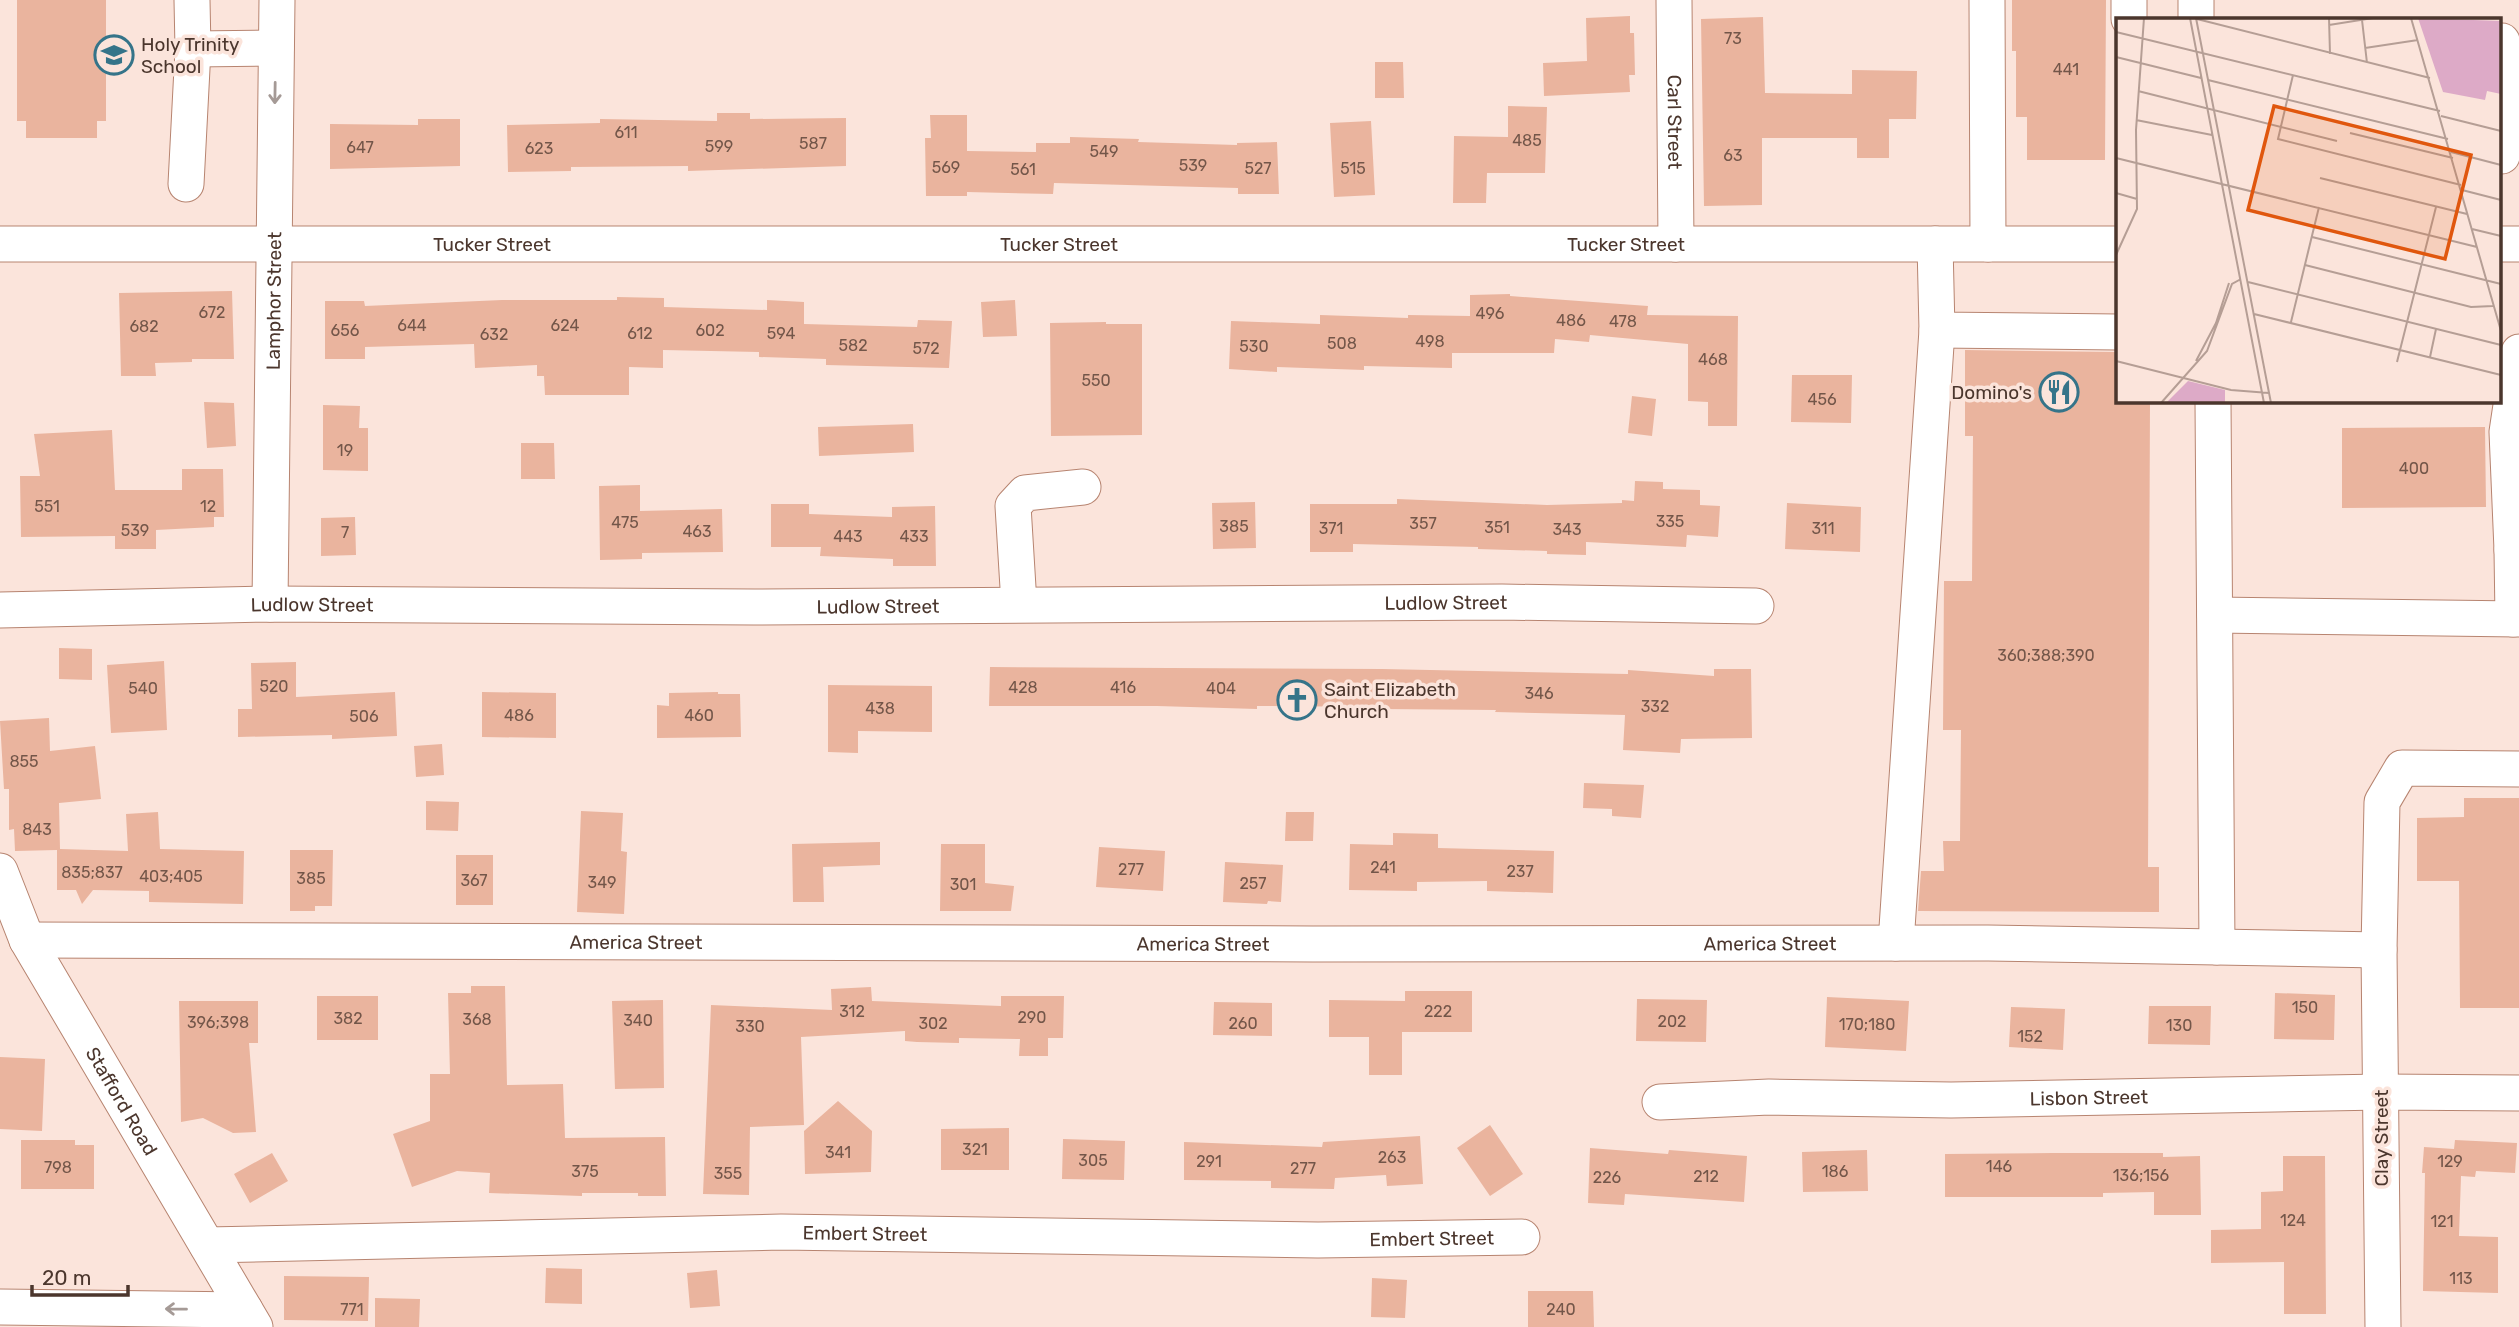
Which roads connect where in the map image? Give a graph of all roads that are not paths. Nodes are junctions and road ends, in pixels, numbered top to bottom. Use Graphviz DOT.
graph roads {
  1 [pos="192,0"];
  2 [pos="277,0"];
  3 [pos="1674,0"];
  4 [pos="1987,0"];
  5 [pos="2129,0"];
  6 [pos="2196,0"];
  7 [pos="2129,18"];
  8 [pos="2196,18"];
  9 [pos="2507,36"];
  10 [pos="193,48"];
  11 [pos="276,48"];
  12 [pos="2502,156"];
  13 [pos="186,184"];
  14 [pos="0,244"];
  15 [pos="272,244"];
  16 [pos="1676,244"];
  17 [pos="1935,244"];
  18 [pos="1988,244"];
  19 [pos="2116,244"];
  20 [pos="1937,330"];
  21 [pos="2116,332"];
  22 [pos="2519,352"];
  23 [pos="2213,402"];
  24 [pos="1083,487"];
  25 [pos="2515,551"];
  26 [pos="270,604"];
  27 [pos="1019,604"];
  28 [pos="1756,606"];
  29 [pos="0,610"];
  30 [pos="2215,615"];
  31 [pos="2516,619"];
  32 [pos="2519,769"];
  33 [pos="2,877"];
  34 [pos="27,940"];
  35 [pos="1896,943"];
  36 [pos="2217,947"];
  37 [pos="2379,950"];
  38 [pos="2381,1092"];
  39 [pos="2519,1093"];
  40 [pos="1660,1102"];
  41 [pos="1522,1237"];
  42 [pos="207,1245"];
  43 [pos="0,1307"];
  44 [pos="250,1318"];
  45 [pos="2383,1327"];
  1 -- 10 [label="street"];
  2 -- 11 [label="street, Lamphor Street"];
  3 -- 16 [label="street, Carl Street"];
  4 -- 18 [label="street"];
  5 -- 7 [label="street"];
  6 -- 8 [label="street"];
  9 -- 12 [label="street"];
  10 -- 11 [label="street"];
  10 -- 13 [label="street"];
  11 -- 15 [label="street, Lamphor Street, one-way"];
  14 -- 15 [label="street, Tucker Street"];
  15 -- 16 [label="street, Tucker Street"];
  15 -- 26 [label="street, Lamphor Street"];
  16 -- 17 [label="street, Tucker Street"];
  17 -- 18 [label="street, Tucker Street"];
  17 -- 20 [label="street"];
  18 -- 19 [label="street, Tucker Street"];
  20 -- 21 [label="street"];
  20 -- 35 [label="street"];
  22 -- 25 [label="street"];
  23 -- 30 [label="street"];
  24 -- 27 [label="street"];
  25 -- 31 [label="street"];
  26 -- 27 [label="street, Ludlow Street"];
  26 -- 29 [label="street, Ludlow Street"];
  27 -- 28 [label="street, Ludlow Street"];
  30 -- 31 [label="street"];
  30 -- 36 [label="street"];
  32 -- 37 [label="street, Clay Street"];
  33 -- 34 [label="street, Stafford Road"];
  34 -- 35 [label="street, America Street"];
  34 -- 42 [label="street, Stafford Road"];
  35 -- 36 [label="street, America Street"];
  36 -- 37 [label="street, America Street"];
  37 -- 38 [label="street, Clay Street"];
  38 -- 39 [label="street, Lisbon Street"];
  38 -- 40 [label="street, Lisbon Street"];
  38 -- 45 [label="street, Clay Street"];
  41 -- 42 [label="street, Embert Street"];
  42 -- 44 [label="street, Stafford Road"];
  44 -- 43 [label="street, one-way"];
}
